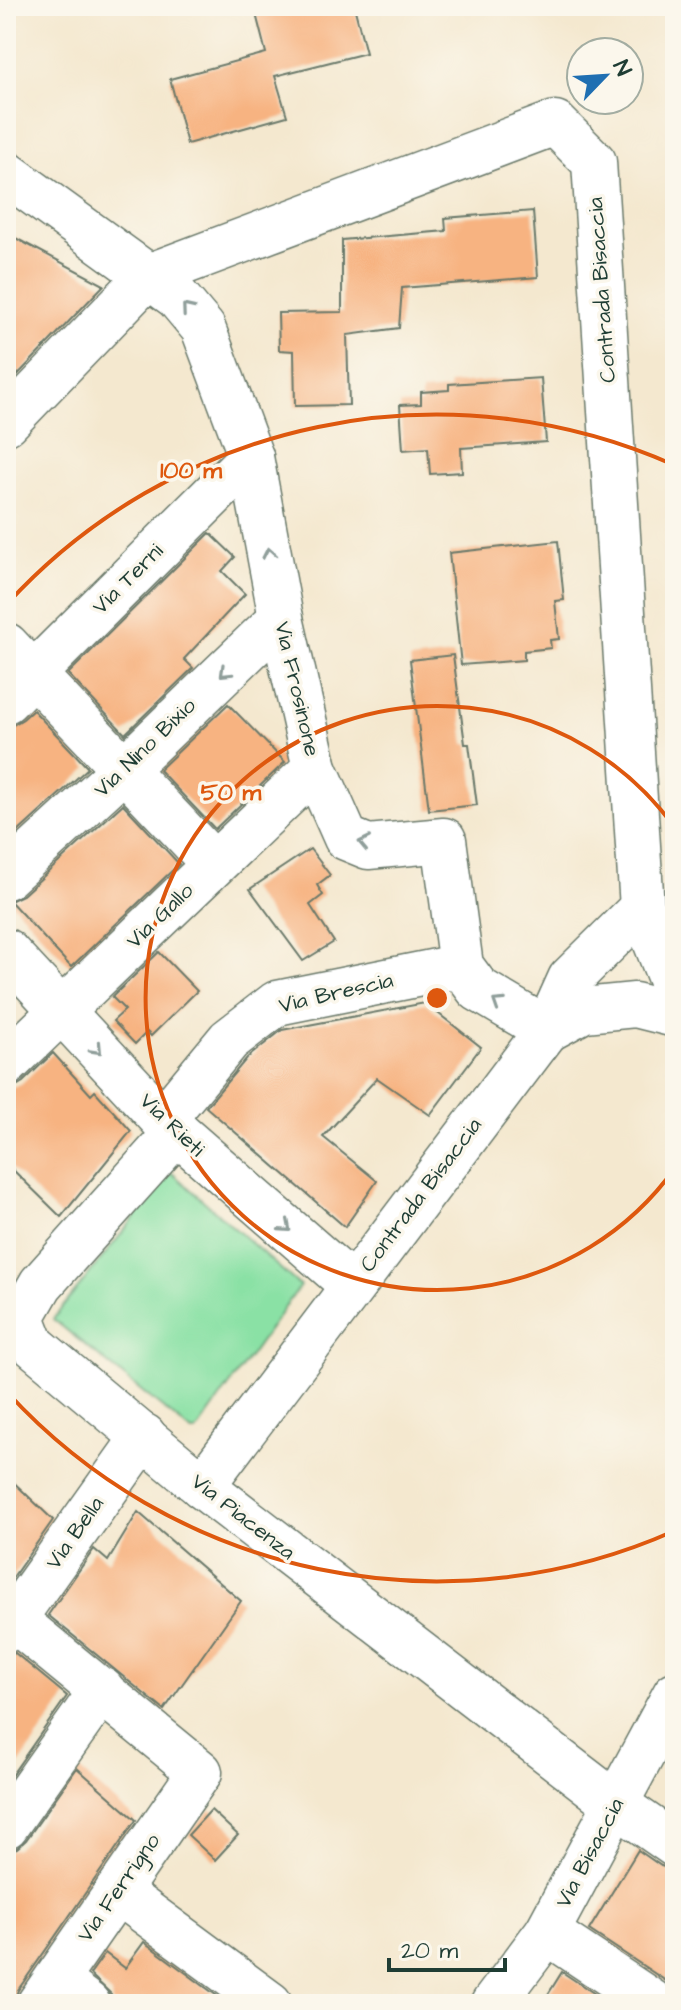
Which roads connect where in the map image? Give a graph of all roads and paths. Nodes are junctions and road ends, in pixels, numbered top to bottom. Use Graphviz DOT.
graph roads {
  1 [pos="6,173"];
  2 [pos="148,276"];
  3 [pos="6,423"];
  4 [pos="251,457"];
  5 [pos="281,618"];
  6 [pos="15,673"];
  7 [pos="315,768"];
  8 [pos="123,770"];
  9 [pos="214,864"];
  10 [pos="6,877"];
  11 [pos="642,908"];
  12 [pos="6,951"];
  13 [pos="461,966"];
  14 [pos="675,991"];
  15 [pos="61,1009"];
  16 [pos="675,1015"];
  17 [pos="547,1030"];
  18 [pos="6,1064"];
  19 [pos="170,1126"];
  20 [pos="352,1285"];
  21 [pos="144,1436"];
  22 [pos="202,1486"];
  23 [pos="9,1621"];
  24 [pos="102,1690"];
  25 [pos="674,1697"];
  26 [pos="616,1804"];
  27 [pos="6,1826"];
  28 [pos="675,1845"];
  29 [pos="117,1891"];
  30 [pos="547,1932"];
  31 [pos="61,1996"];
  32 [pos="270,2004"];
  33 [pos="493,2004"];
  34 [pos="655,2004"];
  1 -- 2 [label="street, Via Frosinone"];
  2 -- 3 [label="street"];
  4 -- 2 [label="street, Via Frosinone, one-way"];
  2 -- 11 [label="street, Contrada Bisaccia"];
  5 -- 4 [label="street, Via Frosinone, one-way"];
  4 -- 6 [label="street, Via Terni"];
  5 -- 7 [label="street, Via Frosinone"];
  5 -- 8 [label="street, Via Nino Bixio, one-way"];
  6 -- 8 [label="street"];
  7 -- 9 [label="street, Via Gallo"];
  13 -- 7 [label="street, Via Frosinone, one-way"];
  8 -- 9 [label="street"];
  8 -- 10 [label="street, Via Nino Bixio"];
  9 -- 15 [label="street, Via Gallo"];
  11 -- 14 [label="street, Contrada Bisaccia"];
  11 -- 17 [label="street, Contrada Bisaccia"];
  12 -- 15 [label="street, Via Rieti"];
  17 -- 13 [label="street, one-way"];
  13 -- 19 [label="street, Via Brescia"];
  15 -- 18 [label="street, Via Gallo"];
  15 -- 19 [label="street, Via Rieti, one-way"];
  16 -- 17 [label="street"];
  17 -- 20 [label="street, Contrada Bisaccia"];
  19 -- 20 [label="street, Via Rieti, one-way"];
  19 -- 21 [label="street, Via Piacenza"];
  20 -- 22 [label="street, Contrada Bisaccia"];
  21 -- 22 [label="street, Via Piacenza"];
  21 -- 23 [label="street, Via Bella"];
  22 -- 26 [label="street, Via Piacenza"];
  23 -- 24 [label="street"];
  24 -- 27 [label="street"];
  24 -- 29 [label="street, Via Ferrigno"];
  25 -- 26 [label="street, Via Bisaccia"];
  26 -- 28 [label="street, Via Piacenza"];
  26 -- 30 [label="street, Via Bisaccia"];
  29 -- 31 [label="street, Via Ferrigno"];
  29 -- 32 [label="street"];
  30 -- 33 [label="street, Via Bisaccia"];
  30 -- 34 [label="street"];
}
